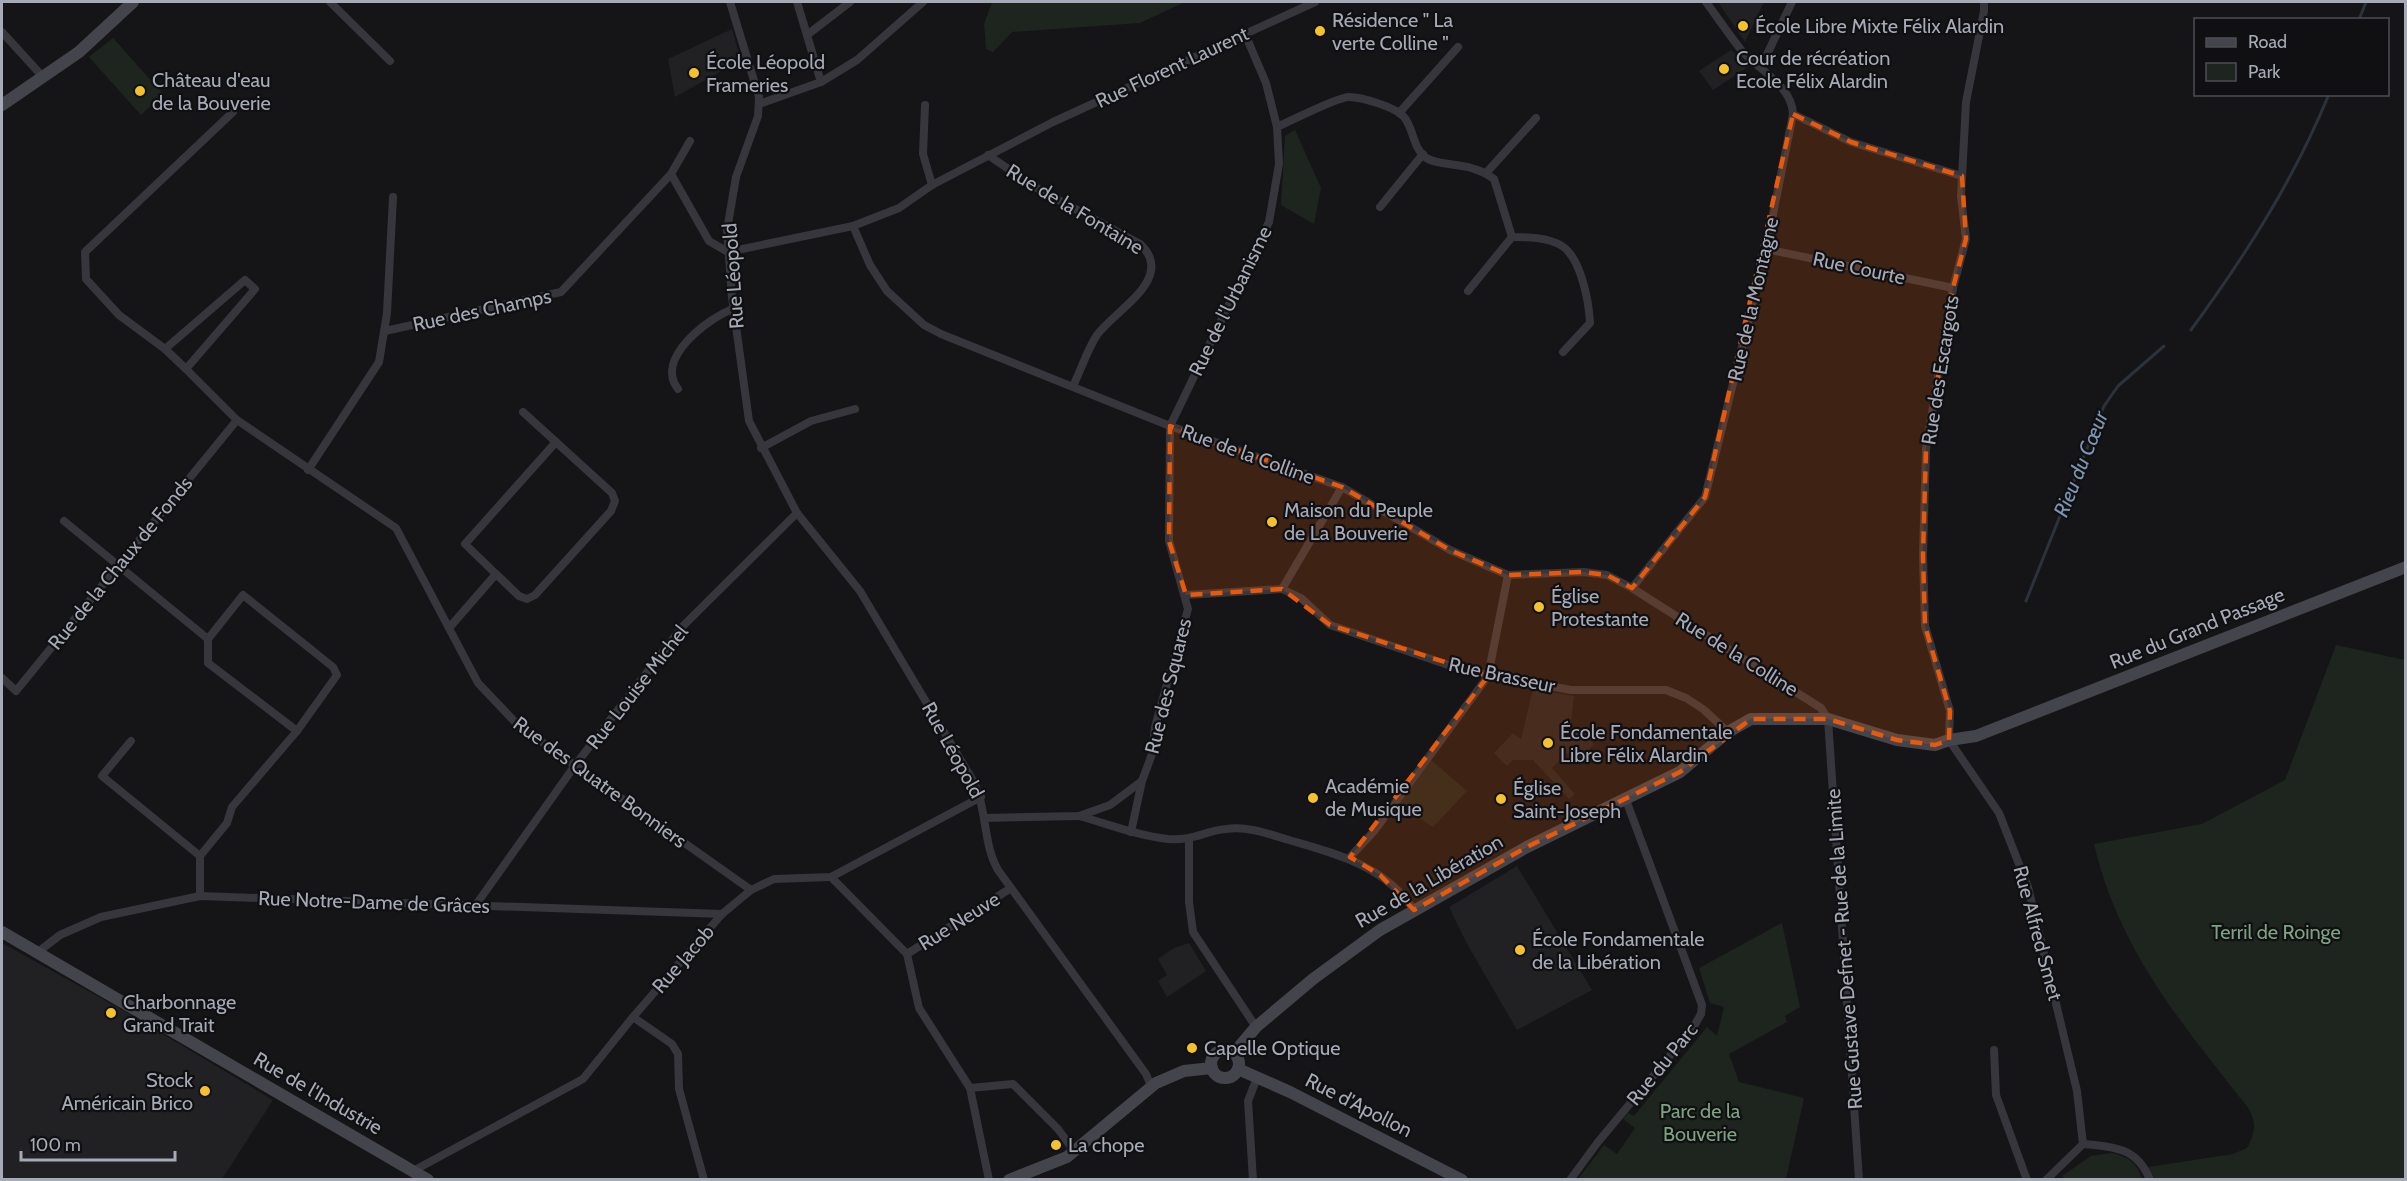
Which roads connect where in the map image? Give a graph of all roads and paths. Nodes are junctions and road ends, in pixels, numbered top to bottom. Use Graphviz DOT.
graph roads {
  1 [pos="133,2"];
  2 [pos="330,2"];
  3 [pos="730,2"];
  4 [pos="797,2"];
  5 [pos="850,2"];
  6 [pos="920,2"];
  7 [pos="1315,2"];
  8 [pos="1706,2"];
  9 [pos="1792,2"];
  10 [pos="1984,2"];
  11 [pos="1300,5"];
  12 [pos="2,32"];
  13 [pos="1245,34"];
  14 [pos="807,35"];
  15 [pos="1458,47"];
  16 [pos="390,61"];
  17 [pos="1761,67"];
  18 [pos="43,77"];
  19 [pos="821,82"];
  20 [pos="759,104"];
  21 [pos="2,105"];
  22 [pos="925,105"];
  23 [pos="233,112"];
  24 [pos="1399,113"];
  25 [pos="1793,114"];
  26 [pos="1536,118"];
  27 [pos="1276,127"];
  28 [pos="1030,134"];
  29 [pos="690,141"];
  30 [pos="1423,154"];
  31 [pos="988,155"];
  32 [pos="1486,173"];
  33 [pos="671,174"];
  34 [pos="1962,176"];
  35 [pos="932,185"];
  36 [pos="393,197"];
  37 [pos="1380,207"];
  38 [pos="853,226"];
  39 [pos="1512,237"];
  40 [pos="1766,249"];
  41 [pos="728,252"];
  42 [pos="1953,288"];
  43 [pos="1468,291"];
  44 [pos="733,309"];
  45 [pos="385,331"];
  46 [pos="165,349"];
  47 [pos="1563,352"];
  48 [pos="186,369"];
  49 [pos="1073,386"];
  50 [pos="678,389"];
  51 [pos="855,409"];
  52 [pos="523,412"];
  53 [pos="237,420"];
  54 [pos="1170,426"];
  55 [pos="556,442"];
  56 [pos="761,448"];
  57 [pos="308,470"];
  58 [pos="1342,487"];
  59 [pos="797,513"];
  60 [pos="64,521"];
  61 [pos="117,567"];
  62 [pos="2406,567"];
  63 [pos="495,574"];
  64 [pos="1508,575"];
  65 [pos="1632,588"];
  66 [pos="1282,589"];
  67 [pos="1186,595"];
  68 [pos="449,628"];
  69 [pos="208,639"];
  70 [pos="1488,676"];
  71 [pos="2,678"];
  72 [pos="1828,719"];
  73 [pos="297,731"];
  74 [pos="1728,732"];
  75 [pos="1949,740"];
  76 [pos="131,741"];
  77 [pos="576,764"];
  78 [pos="1142,781"];
  79 [pos="981,797"];
  80 [pos="1626,800"];
  81 [pos="1079,816"];
  82 [pos="984,818"];
  83 [pos="1131,832"];
  84 [pos="1189,840"];
  85 [pos="200,856"];
  86 [pos="1350,857"];
  87 [pos="831,877"];
  88 [pos="1011,888"];
  89 [pos="751,890"];
  90 [pos="200,896"];
  91 [pos="475,906"];
  92 [pos="1414,909"];
  93 [pos="722,914"];
  94 [pos="2,932"];
  95 [pos="38,952"];
  96 [pos="907,954"];
  97 [pos="633,1017"];
  98 [pos="1256,1027"];
  99 [pos="1994,1050"];
  100 [pos="1234,1053"];
  101 [pos="1212,1068"];
  102 [pos="1238,1070"];
  103 [pos="1257,1078"];
  104 [pos="1151,1086"];
  105 [pos="970,1088"];
  106 [pos="2083,1144"];
  107 [pos="1074,1150"];
  108 [pos="413,1171"];
  109 [pos="1034,1175"];
  110 [pos="428,1179"];
  111 [pos="704,1179"];
  112 [pos="989,1179"];
  113 [pos="1009,1179"];
  114 [pos="1253,1179"];
  115 [pos="1462,1179"];
  116 [pos="1570,1179"];
  117 [pos="1859,1179"];
  118 [pos="2027,1179"];
  119 [pos="2046,1179"];
  120 [pos="2150,1179"];
  1 -- 18 [label="street"];
  2 -- 16 [label="street"];
  3 -- 20 [label="street, Rue Léopold"];
  4 -- 14 [label="street"];
  5 -- 14 [label="street"];
  6 -- 19 [label="street"];
  7 -- 11 [label="street, Rue Florent Laurent"];
  8 -- 17 [label="street"];
  9 -- 17 [label="street"];
  10 -- 34 [label="street, Rue des Escargots"];
  11 -- 13 [label="street, Rue Florent Laurent"];
  12 -- 18 [label="street"];
  13 -- 27 [label="street, Rue de l'Urbanisme"];
  13 -- 28 [label="street, Rue Florent Laurent"];
  14 -- 19 [label="street"];
  15 -- 24 [label="street"];
  17 -- 25 [label="street"];
  18 -- 21 [label="street"];
  19 -- 20 [label="street"];
  20 -- 41 [label="street, Rue Léopold"];
  22 -- 35 [label="street"];
  23 -- 46 [label="street, Rue des Quatre Bonniers"];
  24 -- 27 [label="street"];
  24 -- 30 [label="street"];
  25 -- 34 [label="street"];
  25 -- 40 [label="street, Rue de la Montagne"];
  26 -- 32 [label="street"];
  27 -- 54 [label="street, Rue de l'Urbanisme"];
  28 -- 31 [label="street, Rue de la Fontaine"];
  29 -- 33 [label="street, Rue des Champs"];
  30 -- 32 [label="street"];
  30 -- 37 [label="street"];
  31 -- 35 [label="street, Rue de la Fontaine"];
  31 -- 49 [label="street, Rue de la Fontaine"];
  32 -- 39 [label="street"];
  33 -- 41 [label="street"];
  33 -- 45 [label="street, Rue des Champs"];
  34 -- 42 [label="street, Rue des Escargots"];
  35 -- 38 [label="street, Rue de la Fontaine"];
  36 -- 45 [label="street"];
  38 -- 41 [label="street, Rue de la Fontaine"];
  38 -- 49 [label="street, Rue de la Colline"];
  39 -- 43 [label="street"];
  39 -- 47 [label="street"];
  40 -- 42 [label="street, Rue Courte"];
  40 -- 65 [label="street, Rue de la Montagne"];
  41 -- 44 [label="street, Rue Léopold"];
  42 -- 75 [label="street, Rue des Escargots"];
  44 -- 50 [label="street"];
  44 -- 56 [label="street, Rue Léopold"];
  45 -- 57 [label="street"];
  46 -- 48 [label="street, Rue des Quatre Bonniers"];
  46 -- 48 [label="street"];
  48 -- 53 [label="street, Rue des Quatre Bonniers"];
  49 -- 54 [label="street, Rue de la Colline"];
  51 -- 56 [label="street"];
  52 -- 55 [label="street"];
  53 -- 57 [label="street, Rue des Quatre Bonniers"];
  53 -- 61 [label="street, Rue de la Chaux de Fonds"];
  54 -- 58 [label="street, Rue de la Colline"];
  54 -- 67 [label="street, Rue des Squares"];
  55 -- 63 [label="street"];
  55 -- 63 [label="street"];
  56 -- 59 [label="street, Rue Léopold"];
  57 -- 68 [label="street, Rue des Quatre Bonniers"];
  58 -- 64 [label="street, Rue de la Colline"];
  58 -- 66 [label="street"];
  59 -- 77 [label="street, Rue Louise Michel"];
  59 -- 79 [label="street, Rue Léopold"];
  60 -- 61 [label="street"];
  61 -- 69 [label="street"];
  61 -- 71 [label="street, Rue de la Chaux de Fonds"];
  62 -- 75 [label="street, Rue du Grand Passage"];
  63 -- 68 [label="street"];
  64 -- 65 [label="street, Rue de la Colline"];
  64 -- 70 [label="street"];
  65 -- 72 [label="street, Rue de la Colline"];
  66 -- 67 [label="street"];
  66 -- 70 [label="street, Rue Brasseur"];
  67 -- 78 [label="street, Rue des Squares"];
  68 -- 77 [label="street, Rue des Quatre Bonniers"];
  69 -- 73 [label="street"];
  69 -- 73 [label="street"];
  70 -- 74 [label="street, Rue Brasseur"];
  70 -- 86 [label="street"];
  72 -- 74 [label="street, Rue de la Libération"];
  72 -- 75 [label="street"];
  72 -- 117 [label="street, Rue Gustave Defnet - Rue de la Limite"];
  73 -- 85 [label="street"];
  74 -- 80 [label="street, Rue de la Libération"];
  75 -- 106 [label="street, Rue Alfred Smet"];
  76 -- 85 [label="street"];
  77 -- 89 [label="street, Rue des Quatre Bonniers"];
  77 -- 91 [label="street, Rue Louise Michel"];
  78 -- 81 [label="street, Rue des Squares"];
  78 -- 83 [label="street"];
  79 -- 82 [label="street, Rue Léopold"];
  79 -- 87 [label="street, Rue Jacob"];
  80 -- 92 [label="street, Rue de la Libération"];
  80 -- 116 [label="street, Rue du Parc"];
  81 -- 82 [label="street, Rue des Squares"];
  81 -- 83 [label="street"];
  82 -- 88 [label="street, Rue Léopold"];
  83 -- 84 [label="street"];
  84 -- 86 [label="street"];
  84 -- 98 [label="street"];
  85 -- 90 [label="street"];
  86 -- 92 [label="street"];
  87 -- 89 [label="street, Rue Jacob"];
  87 -- 96 [label="street"];
  88 -- 96 [label="street, Rue Neuve"];
  88 -- 104 [label="street, Rue Léopold"];
  89 -- 93 [label="street, Rue Jacob"];
  90 -- 91 [label="street, Rue Notre-Dame de Grâces"];
  90 -- 95 [label="street, Rue Notre-Dame de Grâces"];
  91 -- 93 [label="street, Rue Notre-Dame de Grâces"];
  92 -- 98 [label="street, Rue de la Libération"];
  93 -- 97 [label="street, Rue Jacob"];
  94 -- 95 [label="street, Rue de l'Industrie"];
  95 -- 108 [label="street, Rue de l'Industrie"];
  96 -- 105 [label="street"];
  97 -- 108 [label="street, Rue Jacob"];
  97 -- 111 [label="street"];
  98 -- 100 [label="street, Rue de la Libération"];
  99 -- 118 [label="street"];
  100 -- 101 [label="street"];
  100 -- 102 [label="street"];
  101 -- 102 [label="street"];
  101 -- 104 [label="street"];
  102 -- 103 [label="street, Rue d'Apollon"];
  103 -- 114 [label="street"];
  103 -- 115 [label="street, Rue d'Apollon"];
  104 -- 107 [label="street"];
  105 -- 107 [label="street"];
  105 -- 112 [label="street"];
  106 -- 119 [label="street"];
  106 -- 120 [label="street"];
  107 -- 109 [label="street"];
  108 -- 110 [label="street, Rue de l'Industrie"];
  109 -- 113 [label="street"];
}
